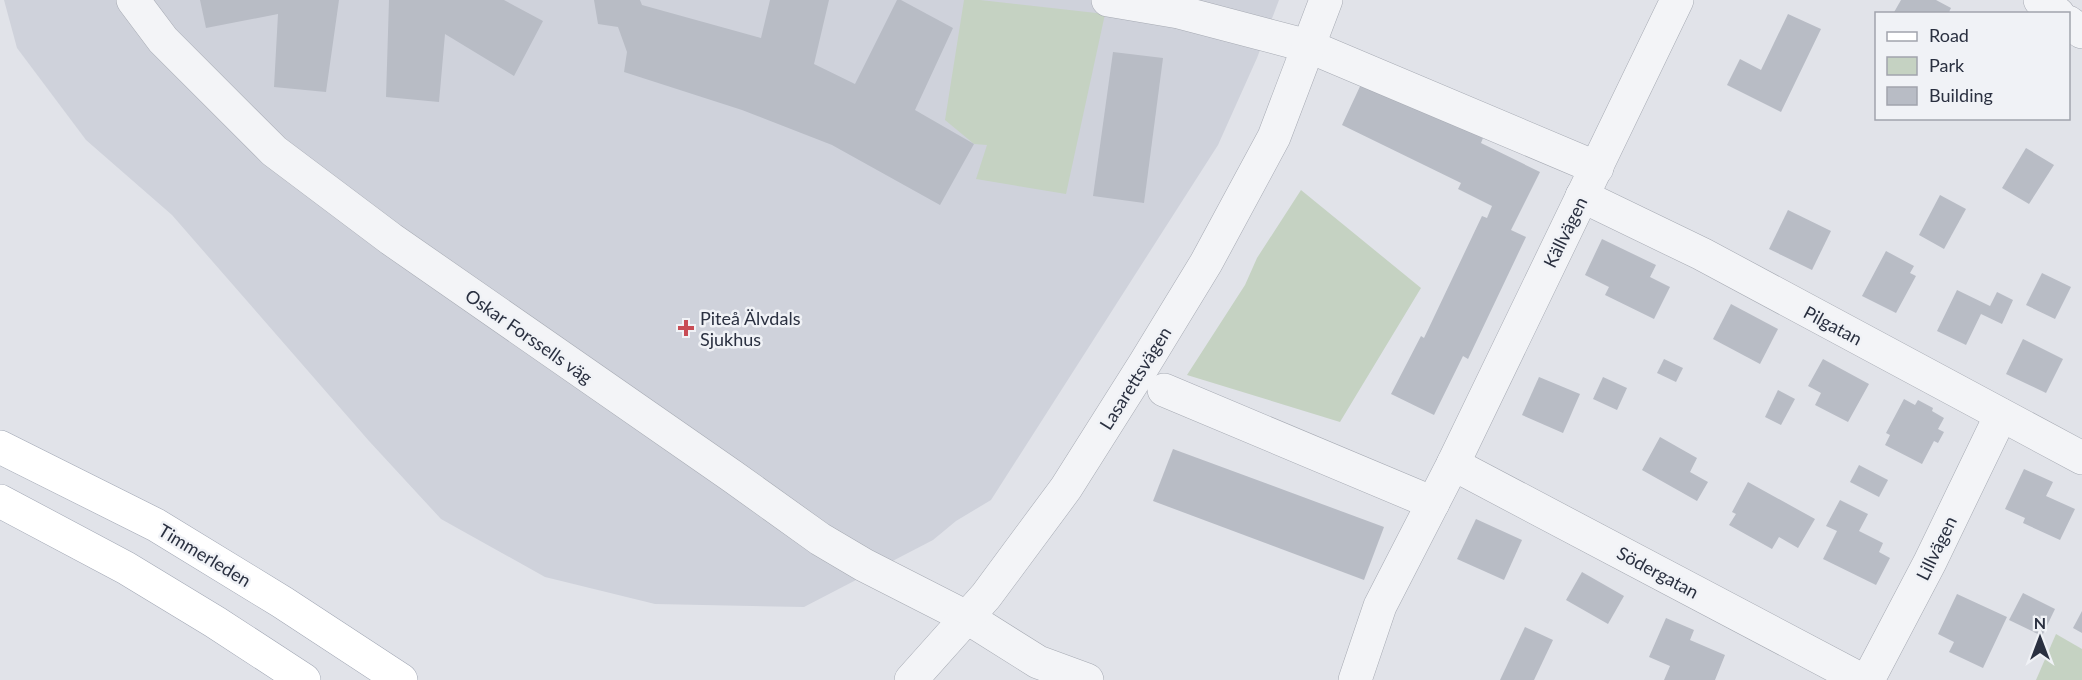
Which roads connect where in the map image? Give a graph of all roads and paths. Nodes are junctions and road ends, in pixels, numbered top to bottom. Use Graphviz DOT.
graph roads {
  1 [pos="133,0"];
  2 [pos="1108,0"];
  3 [pos="1326,0"];
  4 [pos="1677,0"];
  5 [pos="2040,0"];
  6 [pos="2055,12"];
  7 [pos="1308,46"];
  8 [pos="1589,182"];
  9 [pos="1164,390"];
  10 [pos="2001,415"];
  11 [pos="0,447"];
  12 [pos="2082,458"];
  13 [pos="1453,464"];
  14 [pos="0,501"];
  15 [pos="1433,503"];
  16 [pos="968,618"];
  17 [pos="304,680"];
  18 [pos="401,680"];
  19 [pos="911,680"];
  20 [pos="1087,680"];
  21 [pos="1355,680"];
  22 [pos="1862,680"];
  23 [pos="1868,680"];
  1 -- 16 [label="street, Oskar Forssells väg"];
  2 -- 7 [label="street"];
  3 -- 7 [label="street, Lasarettsvägen"];
  4 -- 8 [label="street, Källvägen"];
  5 -- 6 [label="street"];
  7 -- 8 [label="street, Pilgatan"];
  7 -- 16 [label="street, Lasarettsvägen"];
  8 -- 10 [label="street, Pilgatan"];
  8 -- 13 [label="street, Källvägen"];
  9 -- 15 [label="street"];
  10 -- 12 [label="street, Pilgatan"];
  10 -- 23 [label="street, Lillvägen"];
  11 -- 18 [label="main road, Timmerleden"];
  13 -- 15 [label="street, Källvägen"];
  13 -- 22 [label="street, Södergatan"];
  14 -- 17 [label="main road"];
  15 -- 21 [label="street, Källvägen"];
  16 -- 19 [label="street, Lasarettsvägen"];
  16 -- 20 [label="street, Oskar Forssells väg"];
}
